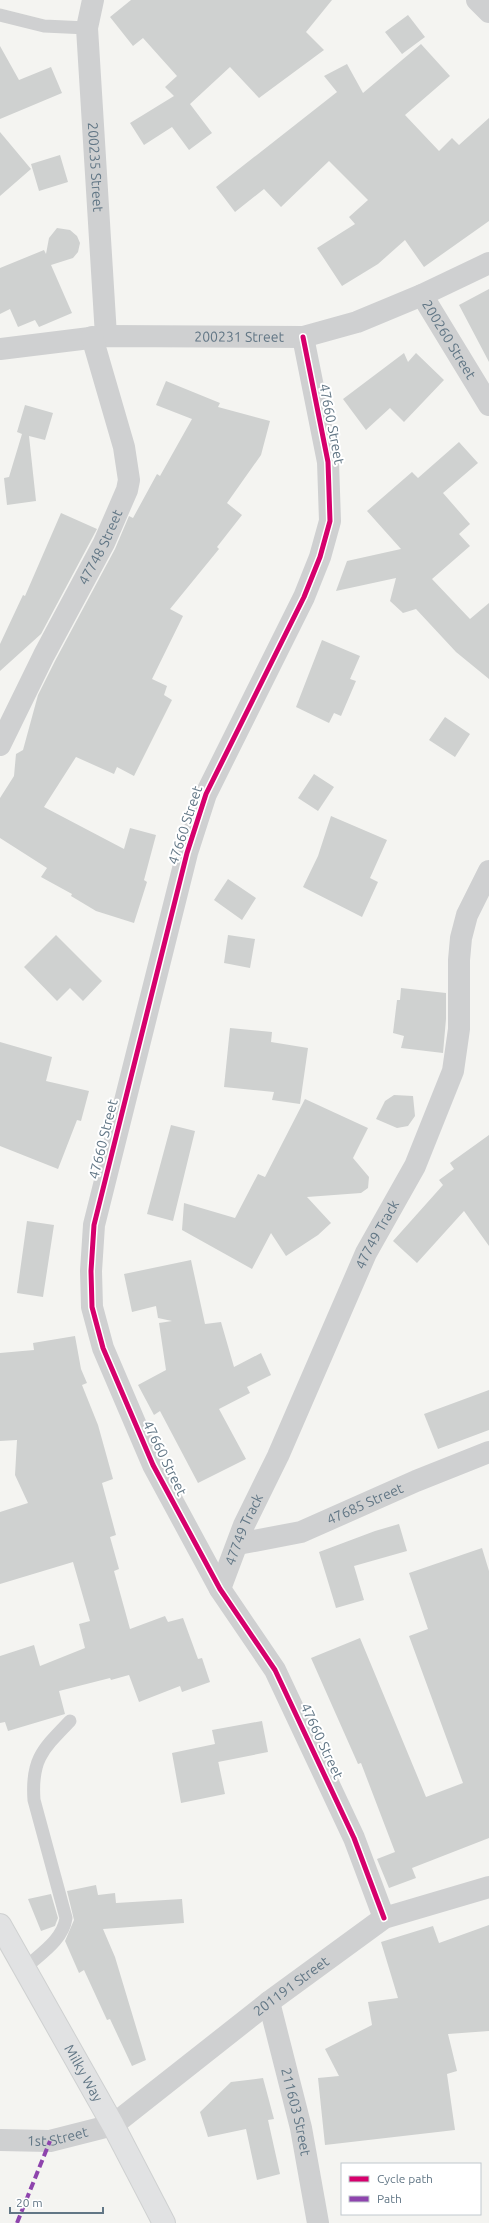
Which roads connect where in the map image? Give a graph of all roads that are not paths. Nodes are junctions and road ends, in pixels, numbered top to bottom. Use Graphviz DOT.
graph roads {
  1 [pos="93,0"];
  2 [pos="477,0"];
  3 [pos="489,12"];
  4 [pos="0,15"];
  5 [pos="87,28"];
  6 [pos="489,264"];
  7 [pos="422,295"];
  8 [pos="99,336"];
  9 [pos="302,337"];
  10 [pos="0,349"];
  11 [pos="489,405"];
  12 [pos="0,745"];
  13 [pos="489,871"];
  14 [pos="489,1452"];
  15 [pos="238,1544"];
  16 [pos="220,1589"];
  17 [pos="70,1721"];
  18 [pos="489,1887"];
  19 [pos="384,1918"];
  20 [pos="0,1924"];
  21 [pos="25,1968"];
  22 [pos="269,2002"];
  23 [pos="114,2125"];
  24 [pos="0,2140"];
  25 [pos="164,2223"];
  26 [pos="318,2223"];
  1 -- 5 [label="street, 200235 Street"];
  2 -- 3 [label="street"];
  4 -- 5 [label="lane"];
  5 -- 8 [label="street, 200235 Street"];
  6 -- 7 [label="street, 200231 Street"];
  7 -- 9 [label="street, 200231 Street"];
  7 -- 11 [label="street, 200260 Street"];
  8 -- 9 [label="street, 200231 Street"];
  8 -- 10 [label="street, 200231 Street"];
  8 -- 12 [label="street, 47748 Street"];
  9 -- 16 [label="street, 47660 Street"];
  13 -- 15 [label="street, 47749 Track"];
  14 -- 15 [label="street, 47685 Street"];
  15 -- 16 [label="street, 47749 Track"];
  16 -- 19 [label="street, 47660 Street"];
  17 -- 21 [label="lane"];
  18 -- 19 [label="street, 201191 Street"];
  19 -- 22 [label="street, 201191 Street"];
  20 -- 21 [label="street, Milky Way"];
  21 -- 23 [label="street, Milky Way"];
  22 -- 23 [label="street, 201191 Street"];
  22 -- 26 [label="street, 211603 Street"];
  23 -- 24 [label="street, 1st Street"];
  23 -- 25 [label="street, Milky Way"];
}
